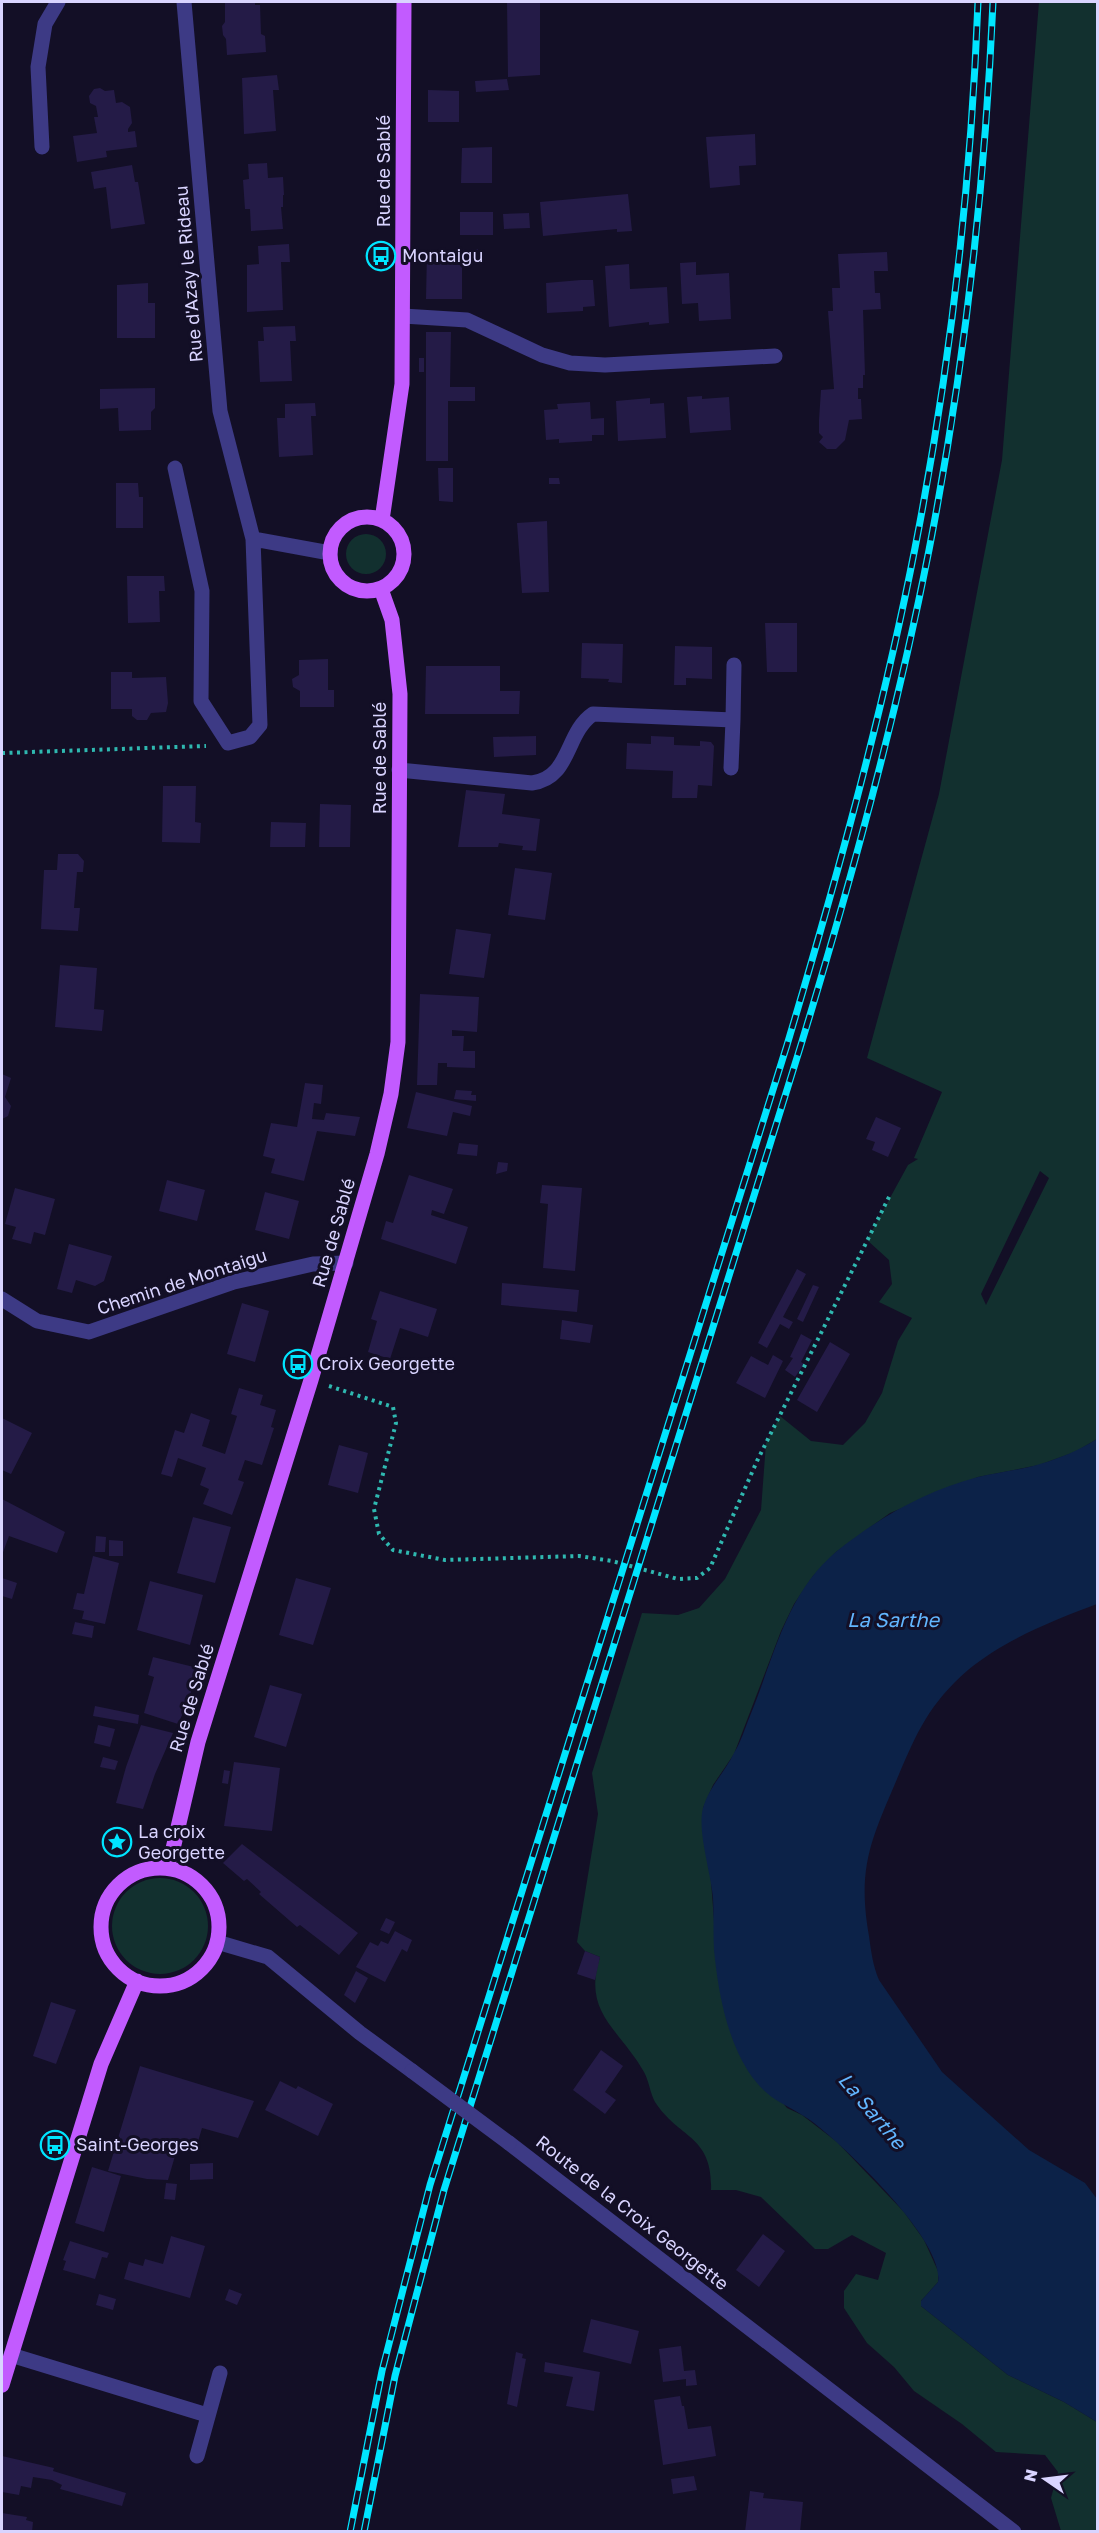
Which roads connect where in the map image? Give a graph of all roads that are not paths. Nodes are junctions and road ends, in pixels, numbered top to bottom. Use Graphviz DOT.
graph roads {
  1 [pos="58,2"];
  2 [pos="184,2"];
  3 [pos="404,2"];
  4 [pos="42,147"];
  5 [pos="403,316"];
  6 [pos="775,356"];
  7 [pos="175,468"];
  8 [pos="382,520"];
  9 [pos="253,538"];
  10 [pos="330,553"];
  11 [pos="381,589"];
  12 [pos="734,665"];
  13 [pos="733,720"];
  14 [pos="731,768"];
  15 [pos="399,770"];
  16 [pos="346,1263"];
  17 [pos="2,1299"];
  18 [pos="165,1868"];
  19 [pos="217,1942"];
  20 [pos="137,1981"];
  21 [pos="10,2355"];
  22 [pos="220,2373"];
  23 [pos="2,2385"];
  24 [pos="207,2415"];
  25 [pos="197,2456"];
  26 [pos="1014,2532"];
  1 -- 4 [label="street"];
  2 -- 9 [label="street, Rue d'Azay le Rideau"];
  3 -- 5 [label="main road, Rue de Sablé"];
  5 -- 6 [label="street"];
  5 -- 8 [label="main road, Rue de Sablé"];
  7 -- 9 [label="street, Rue d'Azay le Rideau"];
  8 -- 10 [label="main road"];
  8 -- 11 [label="main road"];
  9 -- 10 [label="street"];
  10 -- 11 [label="main road"];
  11 -- 15 [label="main road, Rue de Sablé"];
  12 -- 13 [label="street"];
  13 -- 14 [label="street"];
  13 -- 15 [label="street"];
  15 -- 16 [label="main road, Rue de Sablé"];
  16 -- 17 [label="street, Chemin de Montaigu"];
  16 -- 18 [label="main road, Rue de Sablé"];
  18 -- 19 [label="main road"];
  18 -- 20 [label="main road"];
  19 -- 20 [label="main road"];
  19 -- 26 [label="street, Route de la Croix Georgette, bridge"];
  20 -- 21 [label="main road"];
  21 -- 23 [label="main road"];
  21 -- 24 [label="street"];
  22 -- 24 [label="street"];
  24 -- 25 [label="street"];
}
